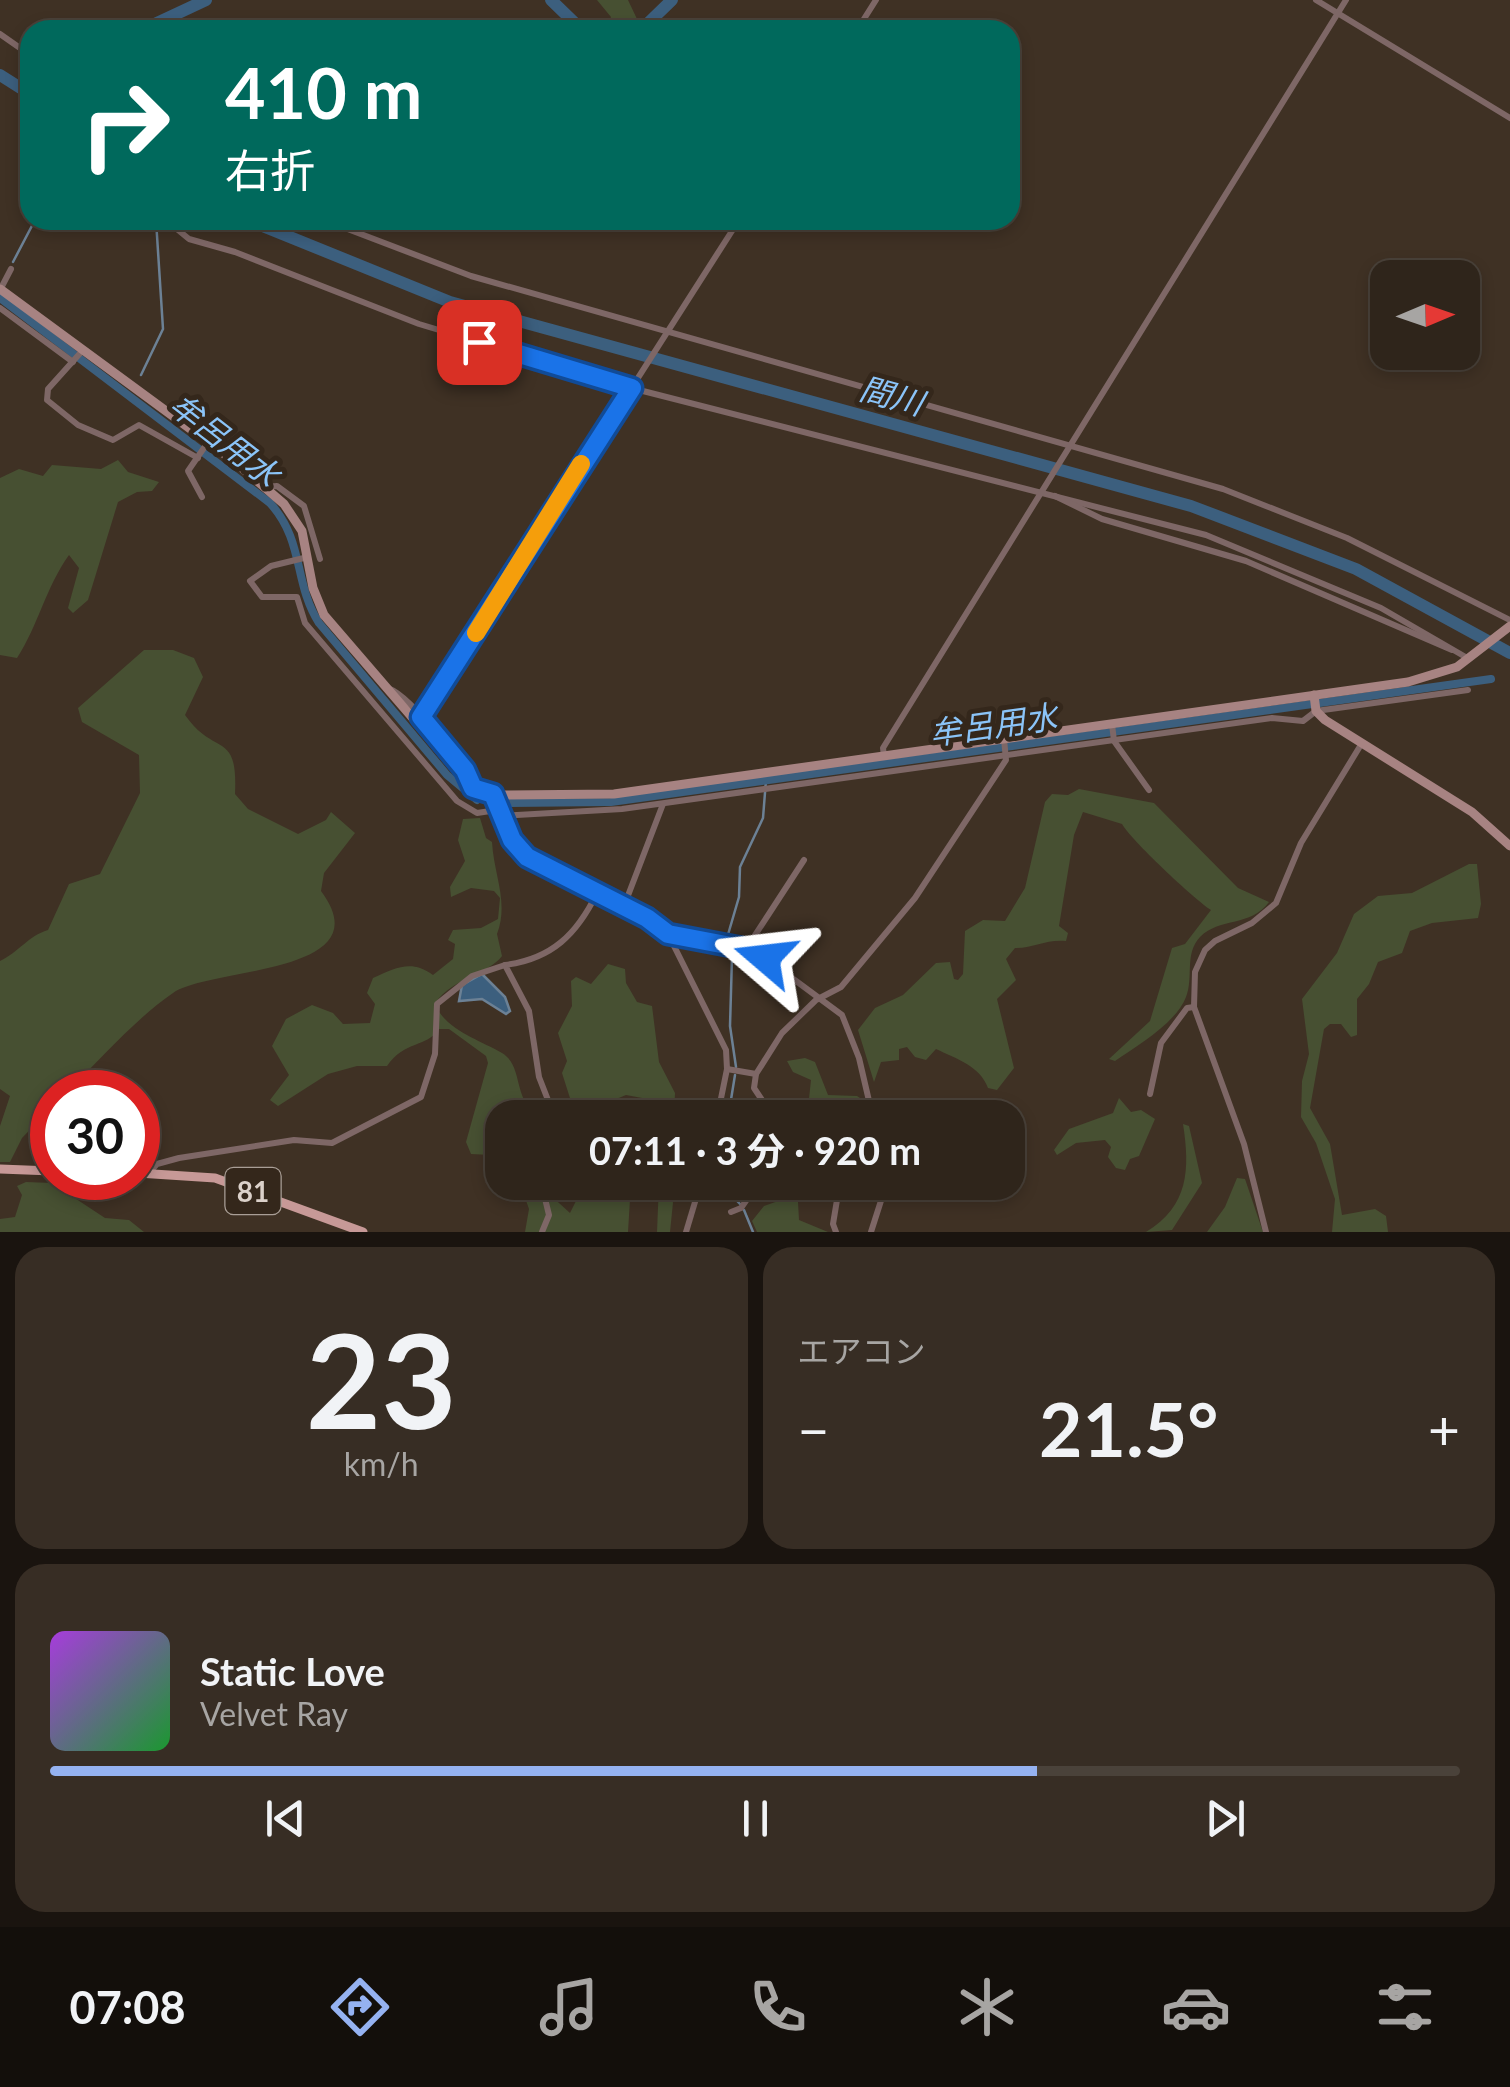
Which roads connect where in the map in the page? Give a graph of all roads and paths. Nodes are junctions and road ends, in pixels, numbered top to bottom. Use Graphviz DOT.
graph roads {
  1 [pos="1316,0"];
  2 [pos="1346,0"];
  3 [pos="1338,13"];
  4 [pos="1510,118"];
  5 [pos="178,230"];
  6 [pos="350,230"];
  7 [pos="733,230"];
  8 [pos="11,269"];
  9 [pos="0,289"];
  10 [pos="0,308"];
  11 [pos="669,331"];
  12 [pos="83,350"];
  13 [pos="74,361"];
  14 [pos="633,386"];
  15 [pos="1071,446"];
  16 [pos="203,451"];
  17 [pos="1042,491"];
  18 [pos="202,497"];
  19 [pos="311,558"];
  20 [pos="308,604"];
  21 [pos="1510,624"];
  22 [pos="1471,658"];
  23 [pos="384,688"];
  24 [pos="1468,690"];
  25 [pos="1312,708"];
  26 [pos="421,717"];
  27 [pos="1112,726"];
  28 [pos="1114,740"];
  29 [pos="1005,741"];
  30 [pos="1362,743"];
  31 [pos="421,747"];
  32 [pos="1006,754"];
  33 [pos="884,756"];
  34 [pos="772,773"];
  35 [pos="770,787"];
  36 [pos="473,788"];
  37 [pos="1149,790"];
  38 [pos="493,794"];
  39 [pos="663,804"];
  40 [pos="498,813"];
  41 [pos="1510,846"];
  42 [pos="804,860"];
  43 [pos="597,893"];
  44 [pos="624,906"];
  45 [pos="668,934"];
  46 [pos="746,949"];
  47 [pos="505,965"];
  48 [pos="821,996"];
  49 [pos="1194,1007"];
  50 [pos="733,1070"];
  51 [pos="756,1074"];
  52 [pos="1150,1094"];
  53 [pos="548,1100"];
  54 [pos="724,1100"];
  55 [pos="760,1100"];
  56 [pos="868,1100"];
  57 [pos="160,1163"];
  58 [pos="0,1169"];
  59 [pos="30,1170"];
  60 [pos="160,1174"];
  61 [pos="545,1200"];
  62 [pos="696,1200"];
  63 [pos="747,1200"];
  64 [pos="837,1200"];
  65 [pos="882,1200"];
  66 [pos="731,1212"];
  67 [pos="363,1232"];
  68 [pos="542,1232"];
  69 [pos="686,1232"];
  70 [pos="836,1232"];
  71 [pos="872,1232"];
  72 [pos="1266,1232"];
  1 -- 3 [label="street"];
  2 -- 3 [label="street"];
  3 -- 4 [label="street"];
  3 -- 15 [label="street"];
  5 -- 14 [label="street"];
  6 -- 11 [label="street"];
  7 -- 11 [label="street"];
  8 -- 9 [label="street"];
  9 -- 12 [label="street"];
  10 -- 13 [label="street"];
  11 -- 14 [label="street"];
  11 -- 15 [label="street"];
  12 -- 13 [label="street"];
  12 -- 16 [label="street"];
  13 -- 16 [label="street"];
  14 -- 17 [label="street"];
  14 -- 26 [label="street"];
  15 -- 17 [label="street"];
  15 -- 21 [label="street"];
  16 -- 18 [label="street"];
  16 -- 19 [label="street"];
  17 -- 22 [label="street"];
  17 -- 33 [label="street"];
  19 -- 20 [label="street"];
  19 -- 20 [label="street"];
  20 -- 23 [label="street"];
  20 -- 31 [label="street"];
  21 -- 22 [label="street"];
  22 -- 25 [label="street"];
  23 -- 26 [label="street"];
  23 -- 31 [label="street"];
  24 -- 25 [label="street"];
  25 -- 27 [label="street"];
  25 -- 28 [label="street"];
  25 -- 30 [label="street"];
  26 -- 36 [label="street"];
  27 -- 28 [label="street"];
  27 -- 29 [label="street"];
  28 -- 32 [label="street"];
  28 -- 37 [label="street"];
  29 -- 32 [label="street"];
  29 -- 33 [label="street"];
  30 -- 41 [label="street"];
  30 -- 49 [label="street"];
  31 -- 36 [label="street"];
  31 -- 40 [label="street"];
  32 -- 35 [label="street"];
  32 -- 48 [label="street"];
  33 -- 34 [label="street"];
  34 -- 35 [label="street"];
  34 -- 38 [label="street"];
  35 -- 39 [label="street"];
  36 -- 38 [label="street"];
  38 -- 40 [label="street"];
  39 -- 40 [label="street"];
  39 -- 44 [label="street"];
  40 -- 43 [label="street"];
  42 -- 46 [label="street"];
  43 -- 44 [label="street"];
  43 -- 47 [label="street"];
  44 -- 45 [label="street"];
  45 -- 46 [label="street"];
  45 -- 50 [label="street"];
  46 -- 48 [label="street"];
  47 -- 53 [label="street"];
  47 -- 57 [label="street"];
  48 -- 51 [label="street"];
  48 -- 56 [label="street"];
  49 -- 52 [label="street"];
  49 -- 72 [label="street"];
  50 -- 51 [label="street"];
  50 -- 54 [label="street"];
  51 -- 55 [label="street"];
  58 -- 59 [label="main road"];
  60 -- 67 [label="main road, 81"];
  61 -- 68 [label="street"];
  62 -- 69 [label="street"];
  63 -- 66 [label="street"];
  64 -- 70 [label="street"];
  65 -- 71 [label="street"];
}
